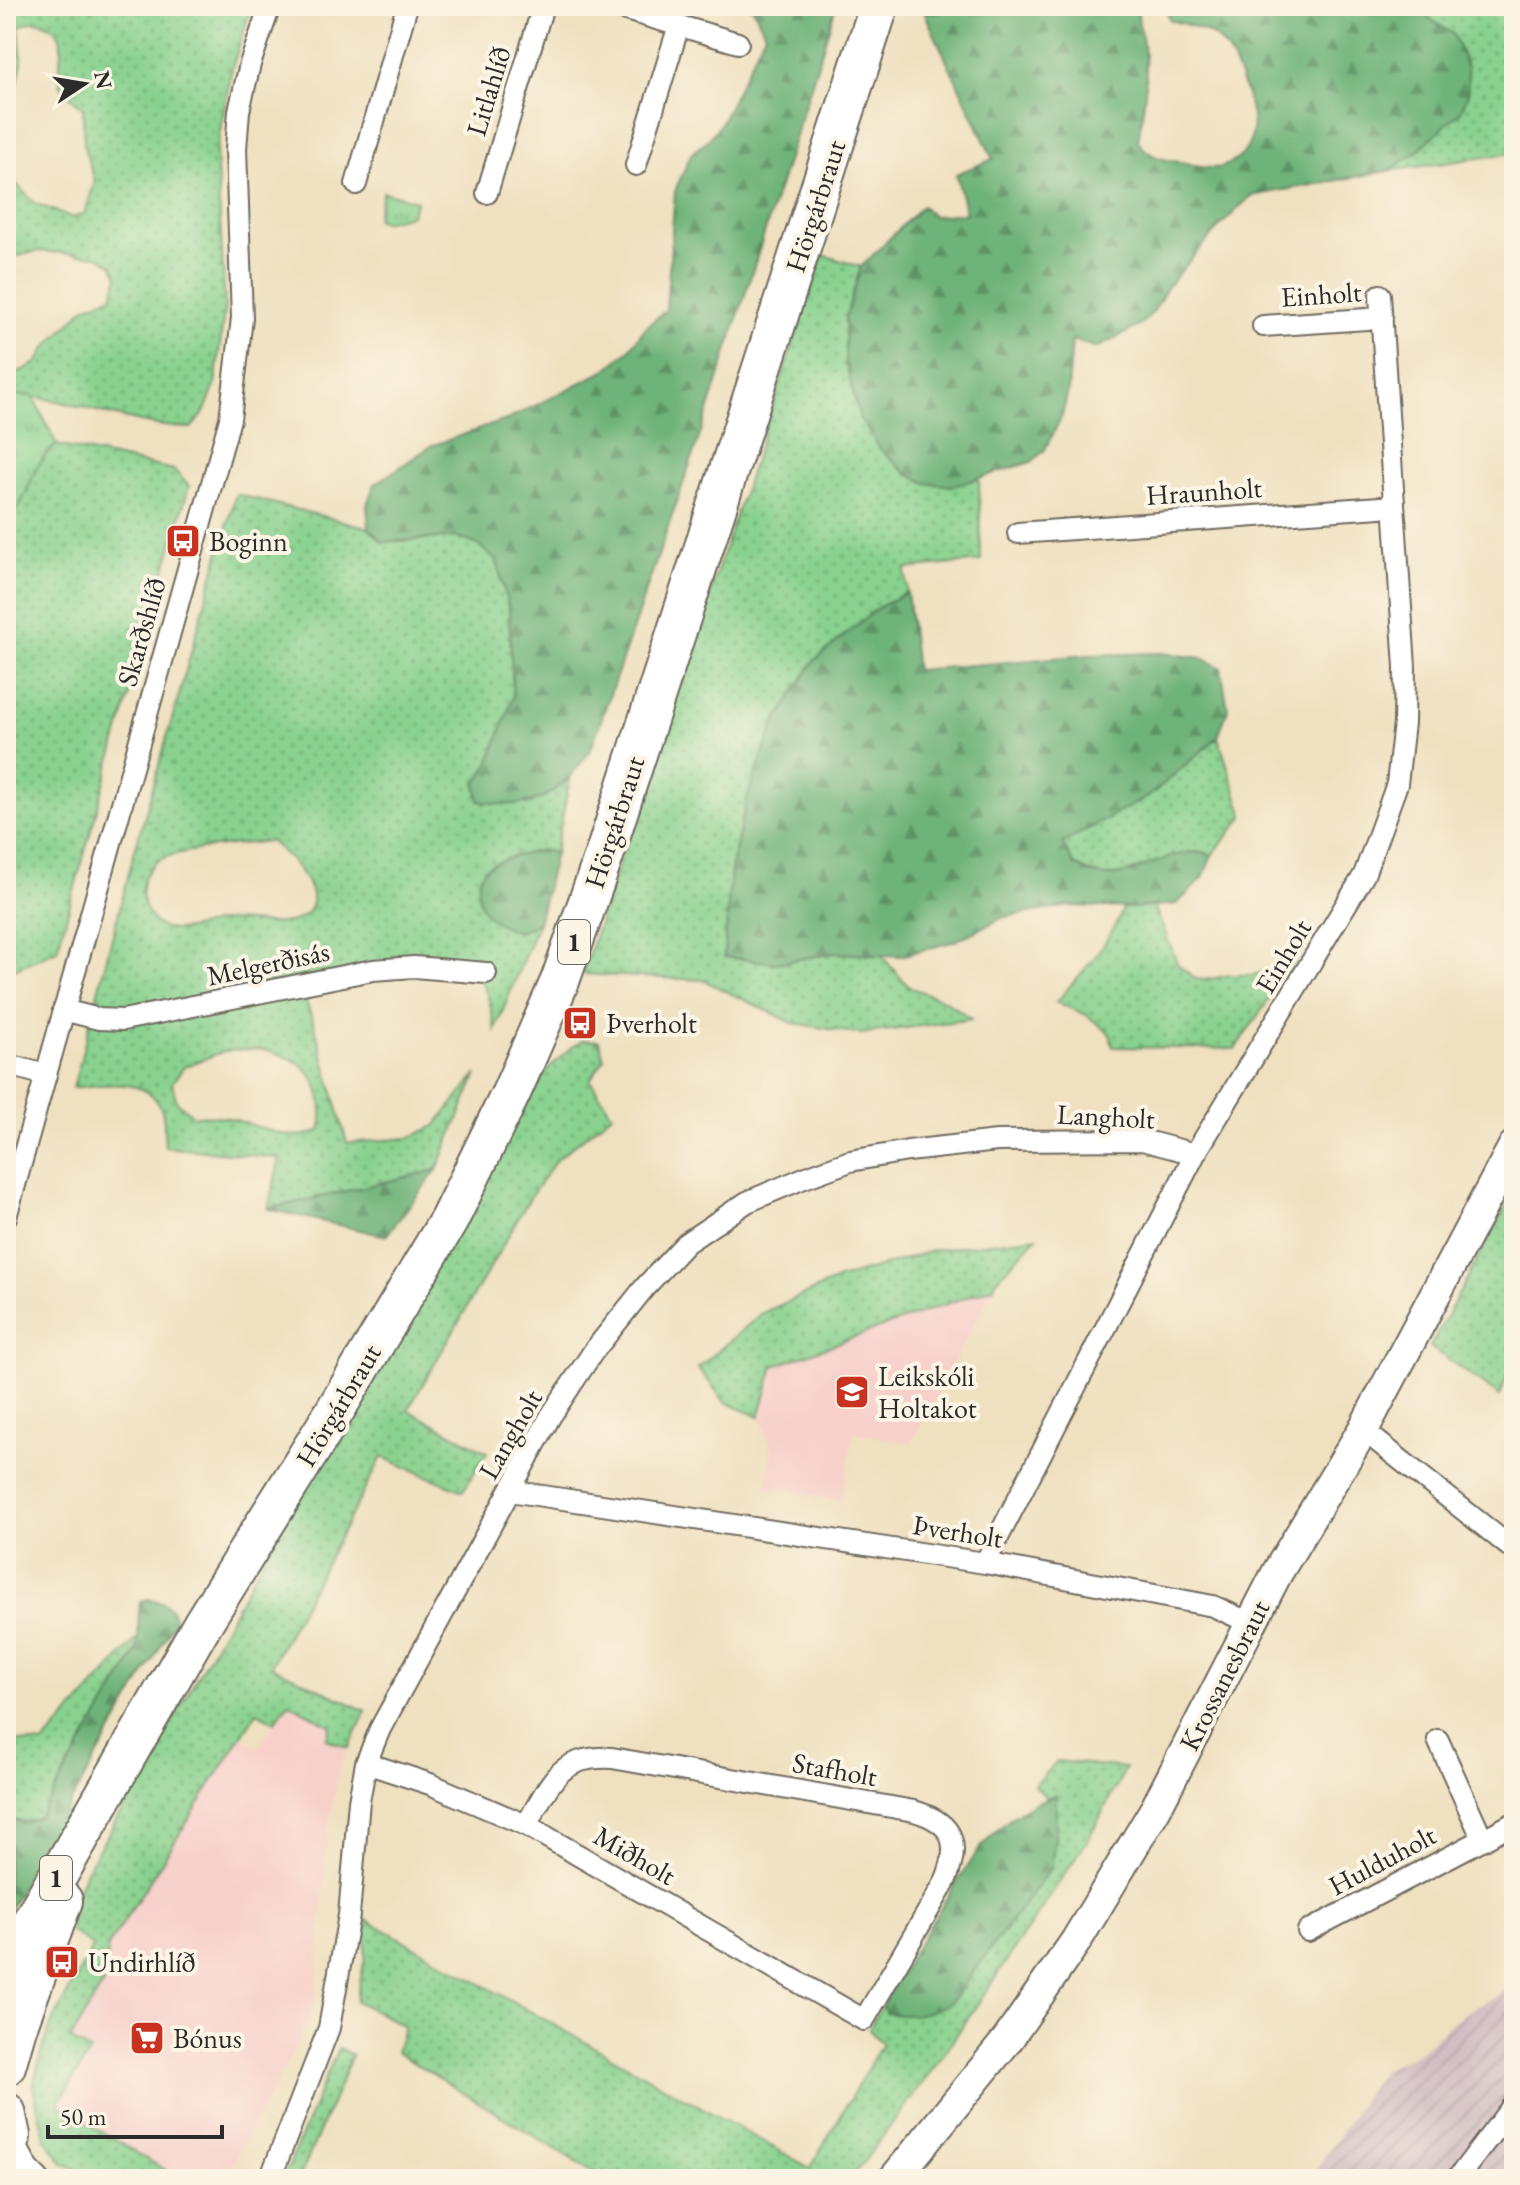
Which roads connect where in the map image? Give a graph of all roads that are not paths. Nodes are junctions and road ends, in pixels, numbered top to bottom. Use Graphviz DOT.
graph roads {
  1 [pos="270,6"];
  2 [pos="407,6"];
  3 [pos="543,6"];
  4 [pos="612,6"];
  5 [pos="879,6"];
  6 [pos="672,18"];
  7 [pos="738,43"];
  8 [pos="636,165"];
  9 [pos="356,184"];
  10 [pos="487,193"];
  11 [pos="1380,295"];
  12 [pos="1382,318"];
  13 [pos="1263,326"];
  14 [pos="1394,506"];
  15 [pos="1018,533"];
  16 [pos="486,973"];
  17 [pos="63,1010"];
  18 [pos="6,1069"];
  19 [pos="46,1075"];
  20 [pos="1514,1146"];
  21 [pos="1195,1154"];
  22 [pos="6,1217"];
  23 [pos="1363,1430"];
  24 [pos="510,1491"];
  25 [pos="1514,1550"];
  26 [pos="985,1563"];
  27 [pos="1250,1623"];
  28 [pos="1438,1740"];
  29 [pos="366,1763"];
  30 [pos="107,1791"];
  31 [pos="1514,1823"];
  32 [pos="526,1825"];
  33 [pos="1483,1840"];
  34 [pos="1308,1931"];
  35 [pos="6,1966"];
  36 [pos="864,2020"];
  37 [pos="6,2066"];
  38 [pos="1514,2104"];
  39 [pos="7,2126"];
  40 [pos="39,2179"];
  41 [pos="270,2179"];
  42 [pos="894,2179"];
  43 [pos="1457,2179"];
  1 -- 17 [label="street, Skarðshlíð"];
  2 -- 9 [label="street"];
  3 -- 10 [label="street, Litlahlíð"];
  4 -- 6 [label="street"];
  5 -- 30 [label="highway, Hörgárbraut / 1"];
  6 -- 7 [label="street"];
  6 -- 8 [label="street"];
  11 -- 12 [label="street, Einholt"];
  12 -- 13 [label="street, Einholt"];
  12 -- 14 [label="street, Einholt"];
  14 -- 15 [label="street, Hraunholt"];
  14 -- 21 [label="street, Einholt"];
  16 -- 17 [label="street, Melgerðisás"];
  17 -- 19 [label="street, Skarðshlíð"];
  18 -- 19 [label="street"];
  19 -- 22 [label="street, Skarðshlíð"];
  20 -- 23 [label="street, Krossanesbraut"];
  21 -- 24 [label="street, Langholt"];
  21 -- 26 [label="street, Einholt"];
  23 -- 25 [label="street"];
  23 -- 27 [label="street, Krossanesbraut"];
  24 -- 26 [label="street, Þverholt"];
  24 -- 29 [label="street, Langholt"];
  26 -- 27 [label="street, Þverholt"];
  27 -- 42 [label="street, Krossanesbraut"];
  28 -- 33 [label="street, Hulduholt"];
  29 -- 32 [label="street, Miðholt"];
  29 -- 41 [label="street, Langholt"];
  30 -- 35 [label="highway, Hörgárbraut / 1"];
  30 -- 37 [label="highway, Hörgárbraut / 1"];
  31 -- 33 [label="street, Hulduholt"];
  32 -- 36 [label="street, Miðholt"];
  32 -- 36 [label="street, Stafholt"];
  33 -- 34 [label="street, Hulduholt"];
  38 -- 43 [label="street"];
  39 -- 40 [label="street"];
}
